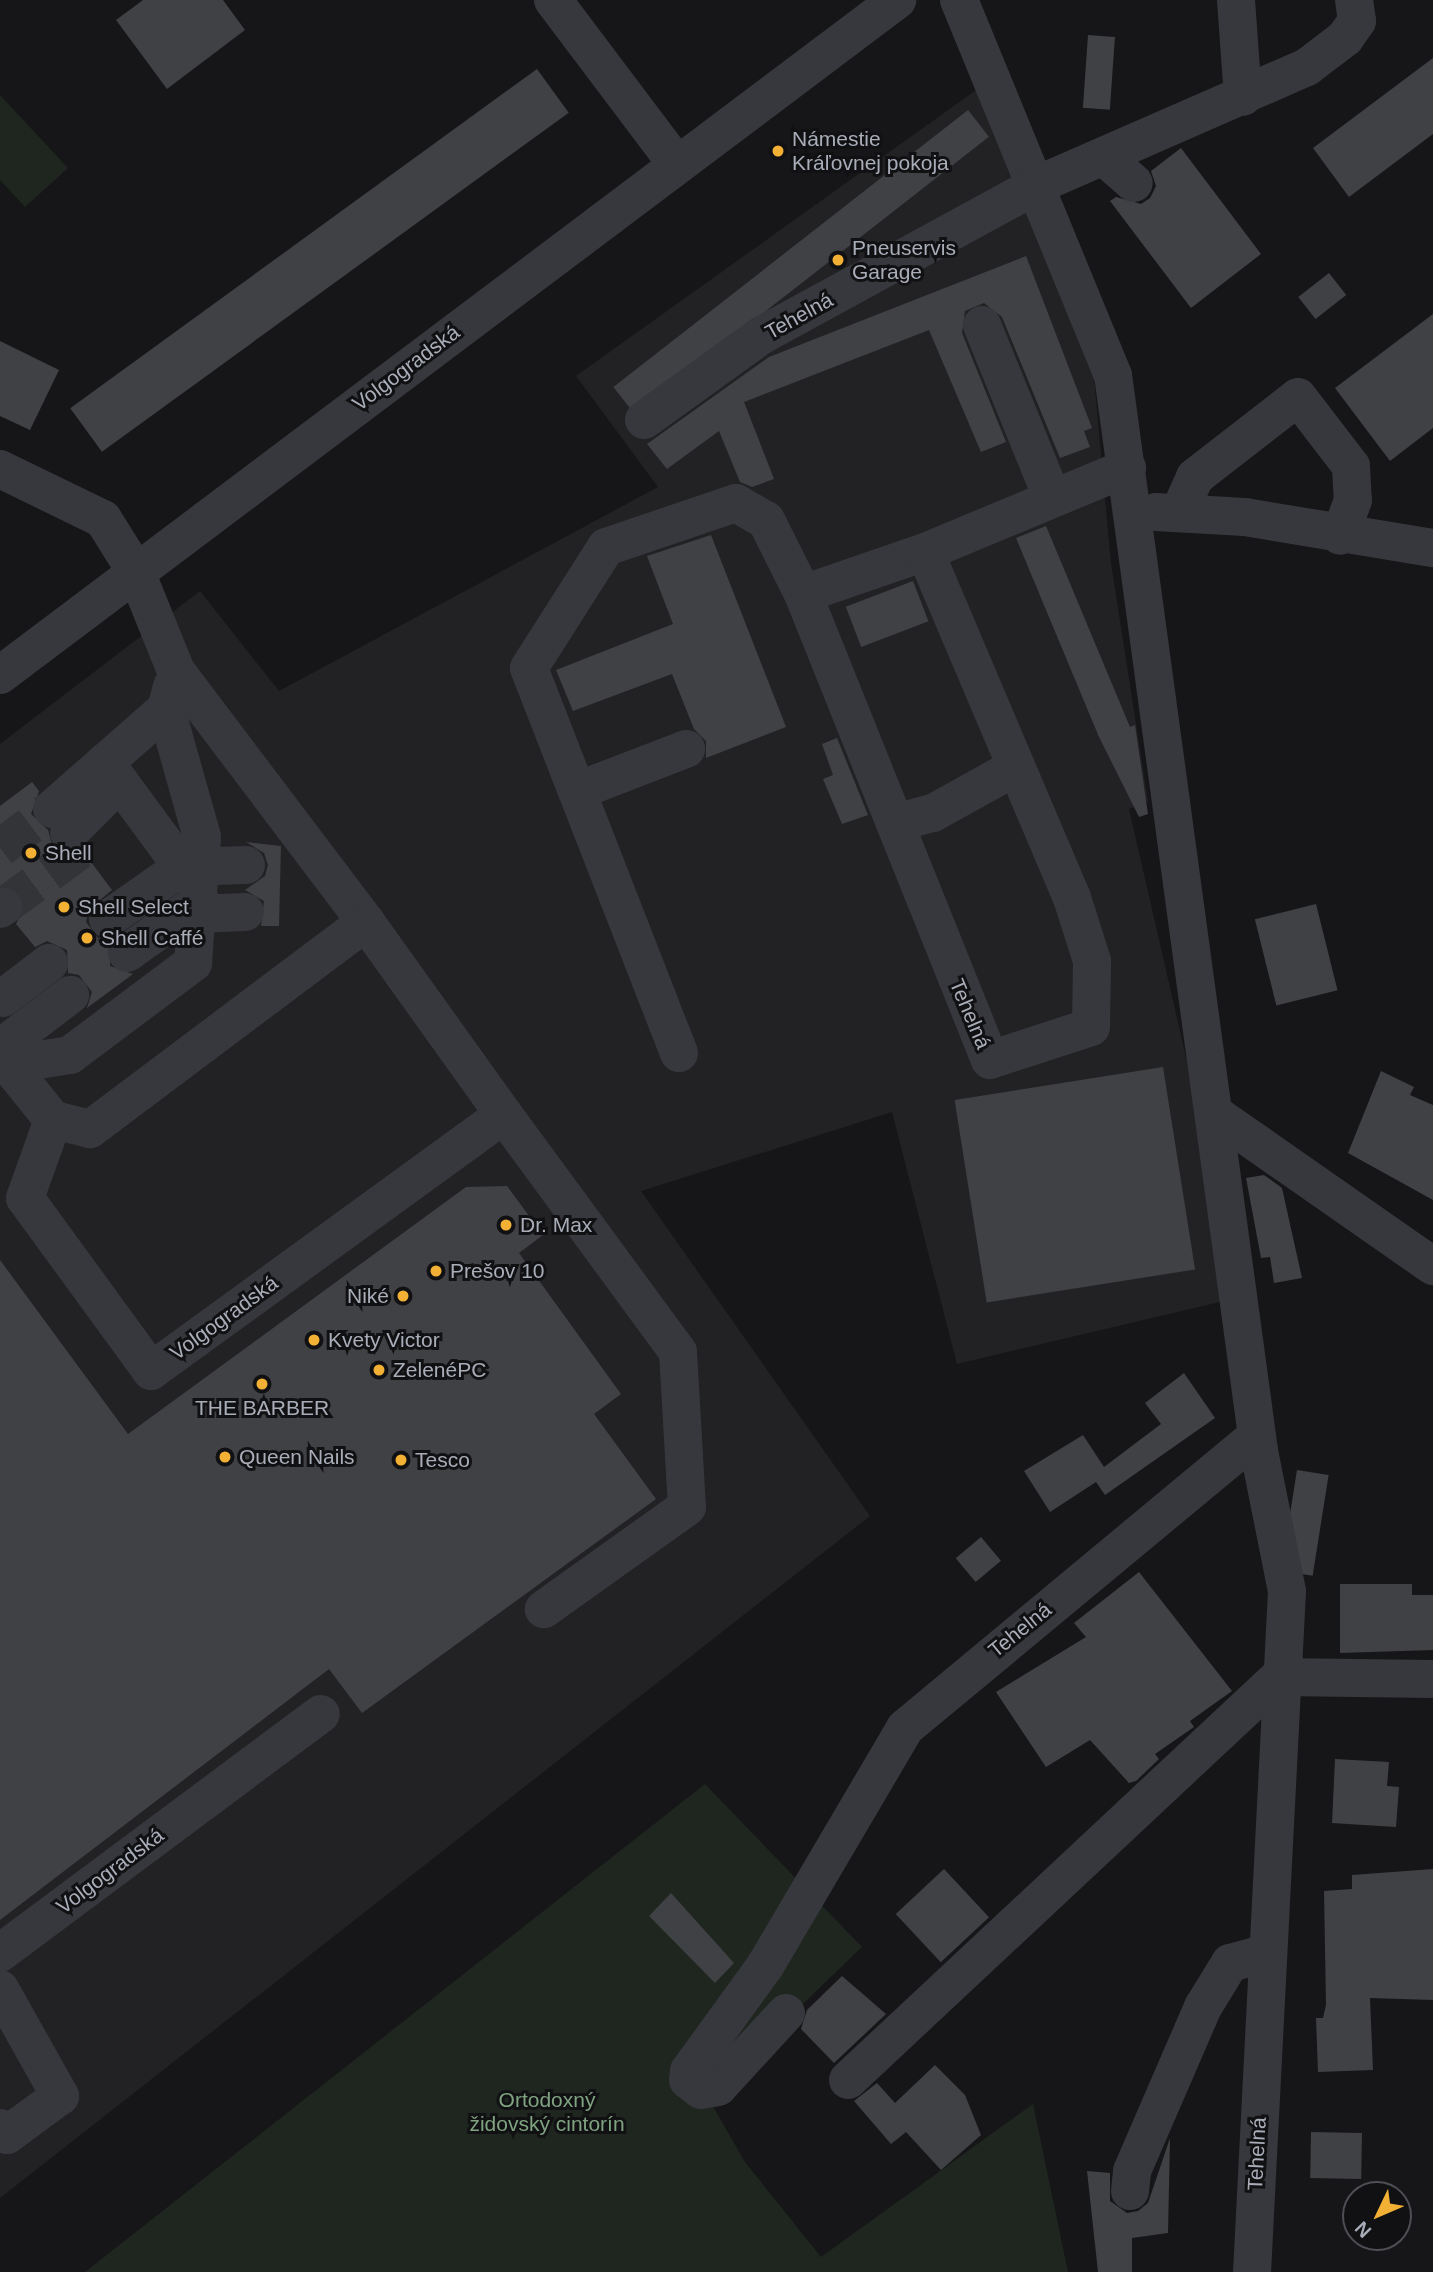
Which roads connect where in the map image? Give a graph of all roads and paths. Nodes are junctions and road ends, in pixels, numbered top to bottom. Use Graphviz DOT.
graph roads {
  1 [pos="553,0"];
  2 [pos="897,0"];
  3 [pos="959,0"];
  4 [pos="1236,0"];
  5 [pos="1354,0"];
  6 [pos="1243,97"];
  7 [pos="1105,158"];
  8 [pos="675,162"];
  9 [pos="1134,183"];
  10 [pos="1037,185"];
  11 [pos="982,325"];
  12 [pos="644,419"];
  13 [pos="1127,468"];
  14 [pos="0,469"];
  15 [pos="1052,497"];
  16 [pos="1133,511"];
  17 [pos="1179,513"];
  18 [pos="1340,536"];
  19 [pos="1433,548"];
  20 [pos="925,552"];
  21 [pos="136,572"];
  22 [pos="803,594"];
  23 [pos="176,671"];
  24 [pos="0,675"];
  25 [pos="166,709"];
  26 [pos="686,749"];
  27 [pos="1016,767"];
  28 [pos="111,779"];
  29 [pos="577,791"];
  30 [pos="895,823"];
  31 [pos="68,830"];
  32 [pos="197,886"];
  33 [pos="108,919"];
  34 [pos="366,922"];
  35 [pos="127,953"];
  36 [pos="50,963"];
  37 [pos="70,995"];
  38 [pos="1,996"];
  39 [pos="6,1052"];
  40 [pos="679,1053"];
  41 [pos="1215,1114"];
  42 [pos="504,1115"];
  43 [pos="53,1120"];
  44 [pos="13,1199"];
  45 [pos="1433,1266"];
  46 [pos="1257,1436"];
  47 [pos="544,1609"];
  48 [pos="1279,1677"];
  49 [pos="1433,1679"];
  50 [pos="321,1714"];
  51 [pos="0,1953"];
  52 [pos="1267,1953"];
  53 [pos="0,1989"];
  54 [pos="786,2013"];
  55 [pos="848,2080"];
  56 [pos="0,2128"];
  57 [pos="1130,2191"];
  58 [pos="1252,2272"];
  1 -- 8 [label="street"];
  2 -- 8 [label="street, Volgogradská"];
  3 -- 10 [label="street, Tehelná"];
  4 -- 6 [label="street"];
  5 -- 6 [label="street"];
  6 -- 7 [label="street"];
  7 -- 9 [label="street"];
  7 -- 10 [label="street"];
  8 -- 21 [label="street, Volgogradská"];
  10 -- 12 [label="street, Tehelná"];
  10 -- 13 [label="street, Tehelná"];
  11 -- 15 [label="street"];
  13 -- 15 [label="street"];
  13 -- 16 [label="street, Tehelná"];
  14 -- 21 [label="street"];
  15 -- 20 [label="street"];
  16 -- 17 [label="street"];
  16 -- 41 [label="street, Tehelná"];
  17 -- 18 [label="street"];
  17 -- 18 [label="street"];
  18 -- 19 [label="street"];
  20 -- 22 [label="street"];
  20 -- 27 [label="street, Tehelná"];
  21 -- 23 [label="street"];
  21 -- 24 [label="street, Volgogradská"];
  22 -- 29 [label="street, Tehelná"];
  22 -- 30 [label="street, Tehelná"];
  23 -- 25 [label="street"];
  23 -- 34 [label="street"];
  25 -- 28 [label="street"];
  25 -- 32 [label="street"];
  26 -- 29 [label="street"];
  27 -- 30 [label="street"];
  27 -- 30 [label="street, Tehelná"];
  28 -- 31 [label="street"];
  28 -- 32 [label="street"];
  29 -- 40 [label="street"];
  32 -- 32 [label="street"];
  32 -- 33 [label="street"];
  32 -- 35 [label="street"];
  32 -- 39 [label="street"];
  34 -- 42 [label="street"];
  34 -- 43 [label="street"];
  36 -- 38 [label="street"];
  37 -- 39 [label="street"];
  38 -- 39 [label="street"];
  39 -- 43 [label="street"];
  41 -- 45 [label="street"];
  41 -- 46 [label="street, Tehelná"];
  42 -- 44 [label="street, Volgogradská"];
  42 -- 47 [label="street"];
  43 -- 44 [label="street, Volgogradská"];
  46 -- 48 [label="street, Tehelná"];
  46 -- 54 [label="street, Tehelná"];
  48 -- 49 [label="street"];
  48 -- 52 [label="street, Tehelná"];
  48 -- 55 [label="street"];
  50 -- 51 [label="street, Volgogradská"];
  52 -- 57 [label="street"];
  52 -- 58 [label="street, Tehelná"];
  53 -- 56 [label="street"];
}
